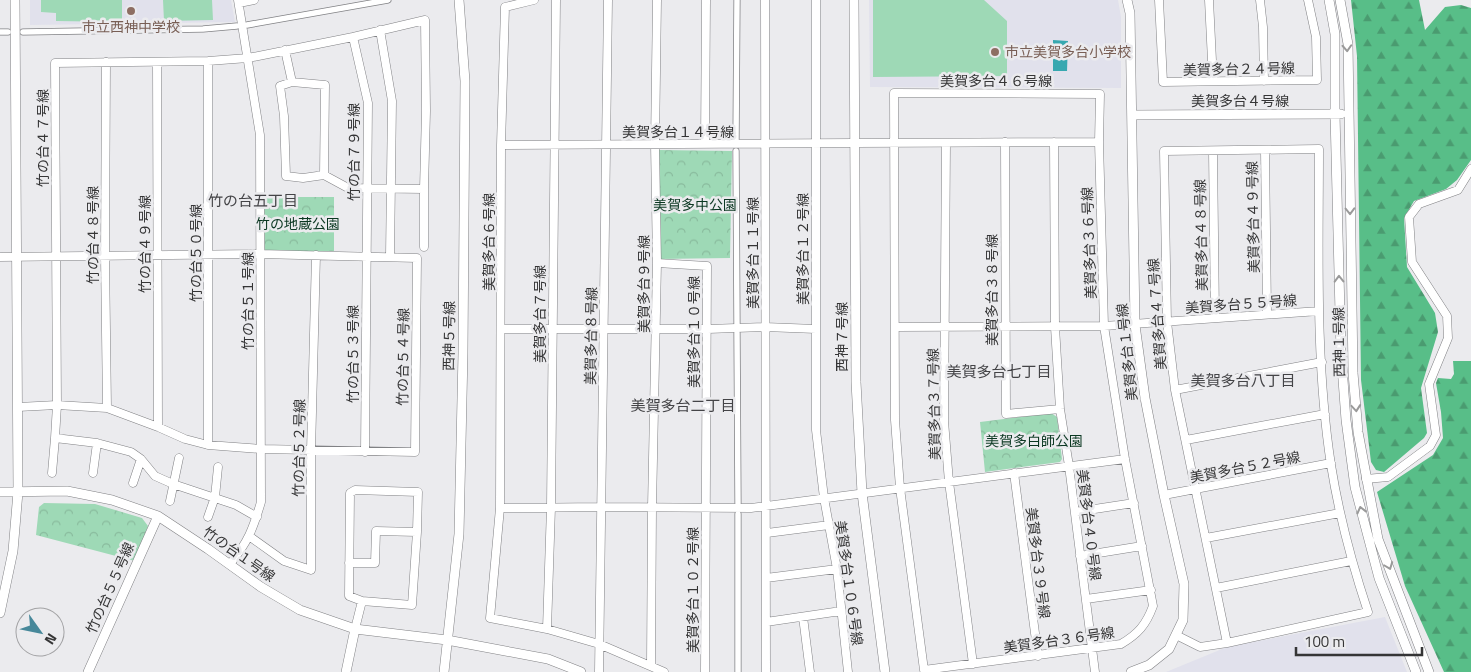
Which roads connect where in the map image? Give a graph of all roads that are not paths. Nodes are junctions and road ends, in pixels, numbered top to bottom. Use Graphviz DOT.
graph roads {
  1 [pos="15,0"];
  2 [pos="254,0"];
  3 [pos="388,0"];
  4 [pos="459,0"];
  5 [pos="534,0"];
  6 [pos="556,0"];
  7 [pos="608,0"];
  8 [pos="657,0"];
  9 [pos="706,0"];
  10 [pos="737,0"];
  11 [pos="765,0"];
  12 [pos="816,0"];
  13 [pos="854,0"];
  14 [pos="1127,0"];
  15 [pos="1159,0"];
  16 [pos="1209,0"];
  17 [pos="1260,0"];
  18 [pos="1308,0"];
  19 [pos="1329,0"];
  20 [pos="1340,0"];
  21 [pos="239,1"];
  22 [pos="246,25"];
  23 [pos="237,26"];
  24 [pos="380,30"];
  25 [pos="0,32"];
  26 [pos="8,32"];
  27 [pos="23,32"];
  28 [pos="353,37"];
  29 [pos="285,50"];
  30 [pos="248,58"];
  31 [pos="106,62"];
  32 [pos="157,62"];
  33 [pos="208,62"];
  34 [pos="1264,81"];
  35 [pos="292,82"];
  36 [pos="1213,82"];
  37 [pos="1335,114"];
  38 [pos="1132,115"];
  39 [pos="1349,115"];
  40 [pos="736,140"];
  41 [pos="1004,142"];
  42 [pos="1054,142"];
  43 [pos="1099,142"];
  44 [pos="894,143"];
  45 [pos="946,143"];
  46 [pos="501,144"];
  47 [pos="554,144"];
  48 [pos="605,144"];
  49 [pos="655,144"];
  50 [pos="705,144"];
  51 [pos="766,144"];
  52 [pos="816,144"];
  53 [pos="854,144"];
  54 [pos="1265,150"];
  55 [pos="736,151"];
  56 [pos="1213,151"];
  57 [pos="1471,169"];
  58 [pos="324,174"];
  59 [pos="368,189"];
  60 [pos="391,189"];
  61 [pos="424,189"];
  62 [pos="424,247"];
  63 [pos="260,254"];
  64 [pos="158,255"];
  65 [pos="209,255"];
  66 [pos="56,256"];
  67 [pos="105,256"];
  68 [pos="316,256"];
  69 [pos="0,257"];
  70 [pos="16,257"];
  71 [pos="366,257"];
  72 [pos="390,257"];
  73 [pos="657,263"];
  74 [pos="1319,311"];
  75 [pos="1267,313"];
  76 [pos="1215,318"];
  77 [pos="1167,322"];
  78 [pos="737,324"];
  79 [pos="1135,325"];
  80 [pos="1104,326"];
  81 [pos="765,327"];
  82 [pos="895,327"];
  83 [pos="945,327"];
  84 [pos="1005,327"];
  85 [pos="1055,327"];
  86 [pos="604,328"];
  87 [pos="656,328"];
  88 [pos="502,329"];
  89 [pos="552,329"];
  90 [pos="708,329"];
  91 [pos="816,329"];
  92 [pos="737,333"];
  93 [pos="1322,362"];
  94 [pos="1175,390"];
  95 [pos="57,405"];
  96 [pos="18,408"];
  97 [pos="107,408"];
  98 [pos="1060,409"];
  99 [pos="1325,414"];
  100 [pos="158,426"];
  101 [pos="54,438"];
  102 [pos="1186,440"];
  103 [pos="97,443"];
  104 [pos="208,445"];
  105 [pos="261,449"];
  106 [pos="311,451"];
  107 [pos="365,452"];
  108 [pos="179,458"];
  109 [pos="141,459"];
  110 [pos="1125,459"];
  111 [pos="1331,463"];
  112 [pos="1069,466"];
  113 [pos="218,467"];
  114 [pos="93,472"];
  115 [pos="52,473"];
  116 [pos="1014,473"];
  117 [pos="1366,479"];
  118 [pos="948,482"];
  119 [pos="133,483"];
  120 [pos="172,484"];
  121 [pos="900,488"];
  122 [pos="1196,489"];
  123 [pos="0,492"];
  124 [pos="18,492"];
  125 [pos="862,493"];
  126 [pos="1164,495"];
  127 [pos="215,497"];
  128 [pos="824,498"];
  129 [pos="170,501"];
  130 [pos="738,503"];
  131 [pos="1134,503"];
  132 [pos="767,506"];
  133 [pos="600,507"];
  134 [pos="652,507"];
  135 [pos="500,508"];
  136 [pos="551,508"];
  137 [pos="706,508"];
  138 [pos="1075,512"];
  139 [pos="1340,512"];
  140 [pos="738,514"];
  141 [pos="158,516"];
  142 [pos="208,517"];
  143 [pos="257,518"];
  144 [pos="829,525"];
  145 [pos="418,532"];
  146 [pos="767,533"];
  147 [pos="249,536"];
  148 [pos="1206,538"];
  149 [pos="1142,546"];
  150 [pos="1080,556"];
  151 [pos="1351,561"];
  152 [pos="350,563"];
  153 [pos="230,564"];
  154 [pos="837,569"];
  155 [pos="766,578"];
  156 [pos="1216,588"];
  157 [pos="1151,590"];
  158 [pos="1086,599"];
  159 [pos="362,601"];
  160 [pos="841,611"];
  161 [pos="0,613"];
  162 [pos="803,617"];
  163 [pos="766,622"];
  164 [pos="355,629"];
  165 [pos="547,629"];
  166 [pos="1176,635"];
  167 [pos="447,640"];
  168 [pos="1227,643"];
  169 [pos="599,644"];
  170 [pos="1092,649"];
  171 [pos="1038,656"];
  172 [pos="972,664"];
  173 [pos="651,666"];
  174 [pos="88,672"];
  175 [pos="346,672"];
  176 [pos="444,672"];
  177 [pos="581,672"];
  178 [pos="598,672"];
  179 [pos="664,672"];
  180 [pos="705,672"];
  181 [pos="738,672"];
  182 [pos="766,672"];
  183 [pos="810,672"];
  184 [pos="848,672"];
  185 [pos="885,672"];
  186 [pos="1095,672"];
  187 [pos="1130,672"];
  188 [pos="1416,672"];
  189 [pos="1429,672"];
  1 -- 70 [label="street"];
  2 -- 21 [label="street"];
  3 -- 22 [label="street"];
  4 -- 167 [label="street, 西神５号線"];
  5 -- 46 [label="street, 美賀多台６号線"];
  6 -- 47 [label="street, 美賀多台７号線"];
  7 -- 48 [label="street, 美賀多台８号線"];
  8 -- 49 [label="street, 美賀多台９号線"];
  9 -- 50 [label="street"];
  10 -- 40 [label="street"];
  11 -- 51 [label="street, 美賀多台１１号線"];
  12 -- 52 [label="street, 美賀多台１２号線"];
  13 -- 53 [label="street, 西神７号線"];
  14 -- 38 [label="street, 美賀多台１号線"];
  15 -- 36 [label="street, 美賀多台２４号線"];
  16 -- 36 [label="street"];
  17 -- 34 [label="street"];
  18 -- 34 [label="street, 美賀多台２４号線"];
  19 -- 37 [label="street, 西神１号線"];
  20 -- 39 [label="street, 西神１号線, one-way"];
  21 -- 30 [label="street, 竹の台５１号線"];
  23 -- 27 [label="street"];
  24 -- 28 [label="street"];
  24 -- 60 [label="street"];
  24 -- 61 [label="street"];
  25 -- 26 [label="street"];
  28 -- 29 [label="street"];
  28 -- 59 [label="street, 竹の台７９号線"];
  29 -- 30 [label="street"];
  29 -- 35 [label="street"];
  30 -- 33 [label="street, 竹の台４７号線"];
  30 -- 63 [label="street, 竹の台５１号線"];
  31 -- 32 [label="street, 竹の台４７号線"];
  31 -- 66 [label="street, 竹の台４７号線"];
  31 -- 67 [label="street, 竹の台４８号線"];
  32 -- 33 [label="street, 竹の台４７号線"];
  32 -- 64 [label="street, 竹の台４９号線"];
  33 -- 65 [label="street, 竹の台５０号線"];
  34 -- 36 [label="street, 美賀多台２４号線"];
  35 -- 58 [label="street"];
  35 -- 58 [label="street"];
  37 -- 38 [label="street, 美賀多台４号線"];
  37 -- 39 [label="street, 美賀多台４号線"];
  188 -- 37 [label="street, 西神１号線, one-way"];
  38 -- 79 [label="street, 美賀多台１号線"];
  39 -- 117 [label="street, 西神１号線, one-way"];
  41 -- 42 [label="street"];
  41 -- 45 [label="street"];
  41 -- 84 [label="street, 美賀多台３８号線"];
  42 -- 43 [label="street"];
  42 -- 85 [label="street, 美賀多台４０号線"];
  43 -- 44 [label="street, 美賀多台４６号線"];
  43 -- 80 [label="street, 美賀多台３６号線"];
  44 -- 45 [label="street"];
  44 -- 53 [label="street"];
  44 -- 82 [label="street, 美賀多台３６号線"];
  45 -- 83 [label="street, 美賀多台３７号線"];
  46 -- 47 [label="street, 美賀多台１４号線"];
  46 -- 88 [label="street, 美賀多台６号線"];
  47 -- 48 [label="street, 美賀多台１４号線"];
  47 -- 89 [label="street, 美賀多台７号線"];
  48 -- 49 [label="street, 美賀多台１４号線"];
  48 -- 86 [label="street, 美賀多台８号線"];
  49 -- 50 [label="street, 美賀多台１４号線"];
  49 -- 73 [label="street, 美賀多台９号線"];
  50 -- 51 [label="street, 美賀多台１４号線"];
  51 -- 52 [label="street, 美賀多台１４号線"];
  51 -- 81 [label="street, 美賀多台１１号線"];
  52 -- 53 [label="street, 美賀多台１４号線"];
  52 -- 91 [label="street, 美賀多台１２号線"];
  53 -- 125 [label="street, 西神７号線"];
  54 -- 56 [label="street, 美賀多台４７号線"];
  54 -- 74 [label="street, 美賀多台４７号線"];
  54 -- 75 [label="street, 美賀多台４９号線"];
  55 -- 78 [label="street"];
  56 -- 76 [label="street, 美賀多台４８号線"];
  56 -- 77 [label="street, 美賀多台４７号線"];
  57 -- 117 [label="street"];
  58 -- 59 [label="street"];
  59 -- 60 [label="street"];
  59 -- 71 [label="street, 竹の台７９号線"];
  60 -- 61 [label="street"];
  60 -- 72 [label="street"];
  61 -- 62 [label="street"];
  63 -- 65 [label="street, 竹の台５４号線"];
  63 -- 68 [label="street, 竹の台５４号線"];
  63 -- 105 [label="street, 竹の台５１号線"];
  64 -- 65 [label="street, 竹の台５４号線"];
  64 -- 67 [label="street, 竹の台５４号線"];
  64 -- 100 [label="street, 竹の台４９号線"];
  65 -- 104 [label="street, 竹の台５０号線"];
  66 -- 67 [label="street, 竹の台５４号線"];
  66 -- 70 [label="street, 竹の台５４号線"];
  66 -- 95 [label="street, 竹の台４７号線"];
  67 -- 97 [label="street, 竹の台４８号線"];
  68 -- 71 [label="street, 竹の台５４号線"];
  68 -- 106 [label="street, 竹の台５２号線"];
  69 -- 70 [label="street, 竹の台５４号線"];
  70 -- 96 [label="street"];
  71 -- 72 [label="street, 竹の台５４号線"];
  71 -- 107 [label="street, 竹の台５３号線"];
  72 -- 107 [label="street, 竹の台５４号線"];
  73 -- 87 [label="street, 美賀多台９号線"];
  73 -- 90 [label="street, 美賀多台１０号線"];
  74 -- 75 [label="street, 美賀多台５５号線"];
  74 -- 93 [label="street, 美賀多台４７号線"];
  75 -- 76 [label="street, 美賀多台５５号線"];
  76 -- 77 [label="street, 美賀多台５５号線"];
  77 -- 79 [label="street, 美賀多台５５号線"];
  77 -- 94 [label="street, 美賀多台４７号線"];
  79 -- 80 [label="street, 美賀多台５５号線"];
  79 -- 126 [label="street, 美賀多台１号線"];
  80 -- 85 [label="street, 美賀多台５５号線"];
  80 -- 110 [label="street, 美賀多台３６号線"];
  81 -- 90 [label="street"];
  81 -- 91 [label="street"];
  81 -- 132 [label="street, 美賀多台１１号線"];
  82 -- 83 [label="street, 美賀多台５５号線"];
  82 -- 121 [label="street, 美賀多台３６号線"];
  83 -- 84 [label="street, 美賀多台５５号線"];
  83 -- 118 [label="street, 美賀多台３７号線"];
  84 -- 85 [label="street, 美賀多台５５号線"];
  84 -- 98 [label="street, 美賀多台３８号線"];
  85 -- 98 [label="street, 美賀多台４０号線"];
  86 -- 87 [label="street"];
  86 -- 89 [label="street"];
  86 -- 133 [label="street, 美賀多台８号線"];
  87 -- 90 [label="street"];
  87 -- 134 [label="street, 美賀多台９号線"];
  88 -- 89 [label="street"];
  88 -- 135 [label="street, 美賀多台６号線"];
  89 -- 136 [label="street, 美賀多台７号線"];
  90 -- 137 [label="street, 美賀多台１０号線"];
  91 -- 128 [label="street, 美賀多台１２号線"];
  92 -- 130 [label="street"];
  93 -- 94 [label="street"];
  93 -- 99 [label="street, 美賀多台４７号線"];
  94 -- 102 [label="street, 美賀多台４７号線"];
  95 -- 96 [label="street, 竹の台５４号線"];
  95 -- 97 [label="street, 竹の台５４号線"];
  95 -- 101 [label="street, 竹の台４７号線"];
  96 -- 124 [label="street"];
  97 -- 100 [label="street, 竹の台５４号線"];
  98 -- 112 [label="street, 美賀多台４０号線"];
  99 -- 102 [label="street"];
  99 -- 111 [label="street, 美賀多台４７号線"];
  100 -- 104 [label="street, 竹の台５４号線"];
  101 -- 103 [label="street"];
  101 -- 115 [label="street, 竹の台４７号線"];
  102 -- 122 [label="street, 美賀多台４７号線"];
  103 -- 109 [label="street"];
  103 -- 114 [label="street"];
  104 -- 105 [label="street, 竹の台５４号線"];
  105 -- 106 [label="street, 竹の台５４号線"];
  105 -- 143 [label="street, 竹の台５１号線"];
  106 -- 107 [label="street, 竹の台５４号線"];
  106 -- 147 [label="street, 竹の台５２号線"];
  108 -- 120 [label="street"];
  109 -- 119 [label="street"];
  109 -- 120 [label="street"];
  110 -- 112 [label="street"];
  110 -- 131 [label="street, 美賀多台３６号線"];
  111 -- 122 [label="street, 美賀多台５２号線"];
  111 -- 139 [label="street, 美賀多台４７号線"];
  112 -- 116 [label="street"];
  112 -- 138 [label="street, 美賀多台４０号線"];
  113 -- 127 [label="street"];
  116 -- 118 [label="street"];
  116 -- 171 [label="street, 美賀多台３９号線"];
  117 -- 189 [label="street, 西神１号線, one-way"];
  118 -- 121 [label="street"];
  118 -- 172 [label="street, 美賀多台３７号線"];
  120 -- 127 [label="street"];
  120 -- 129 [label="street"];
  121 -- 125 [label="street"];
  121 -- 172 [label="street, 美賀多台３６号線"];
  122 -- 126 [label="street, 美賀多台５２号線"];
  122 -- 148 [label="street, 美賀多台４７号線"];
  123 -- 124 [label="street, 竹の台１号線"];
  124 -- 141 [label="street, 竹の台１号線"];
  124 -- 161 [label="street"];
  125 -- 128 [label="street"];
  125 -- 185 [label="street, 西神７号線"];
  126 -- 166 [label="street, 美賀多台１号線"];
  127 -- 142 [label="street"];
  127 -- 143 [label="street"];
  128 -- 132 [label="street"];
  128 -- 144 [label="street, 美賀多台１０６号線"];
  131 -- 138 [label="street"];
  131 -- 149 [label="street, 美賀多台３６号線"];
  132 -- 137 [label="street"];
  132 -- 146 [label="street"];
  133 -- 134 [label="street"];
  133 -- 136 [label="street"];
  133 -- 169 [label="street, 美賀多台８号線"];
  134 -- 137 [label="street"];
  134 -- 173 [label="street, 美賀多台９号線"];
  135 -- 136 [label="street"];
  135 -- 165 [label="street, 美賀多台６号線"];
  136 -- 165 [label="street, 美賀多台７号線"];
  137 -- 180 [label="street, 美賀多台１０２号線"];
  138 -- 150 [label="street, 美賀多台４０号線"];
  139 -- 148 [label="street"];
  139 -- 151 [label="street, 美賀多台４７号線"];
  140 -- 181 [label="street"];
  141 -- 153 [label="street, 竹の台１号線"];
  141 -- 174 [label="street, 竹の台５５号線"];
  143 -- 147 [label="street, 竹の台５１号線"];
  144 -- 146 [label="street"];
  144 -- 154 [label="street, 美賀多台１０６号線"];
  145 -- 152 [label="street"];
  145 -- 152 [label="street"];
  145 -- 159 [label="street"];
  146 -- 155 [label="street"];
  147 -- 153 [label="street, 竹の台５１号線"];
  148 -- 156 [label="street, 美賀多台４７号線"];
  149 -- 150 [label="street"];
  149 -- 157 [label="street, 美賀多台３６号線"];
  150 -- 158 [label="street, 美賀多台４０号線"];
  151 -- 156 [label="street"];
  151 -- 168 [label="street, 美賀多台４７号線"];
  152 -- 159 [label="street"];
  153 -- 164 [label="street, 竹の台１号線"];
  154 -- 155 [label="street"];
  154 -- 160 [label="street, 美賀多台１０６号線"];
  155 -- 163 [label="street"];
  156 -- 168 [label="street, 美賀多台４７号線"];
  157 -- 158 [label="street"];
  157 -- 170 [label="street, 美賀多台３６号線"];
  158 -- 170 [label="street, 美賀多台４０号線"];
  159 -- 164 [label="street"];
  160 -- 162 [label="street"];
  160 -- 184 [label="street, 美賀多台１０６号線"];
  162 -- 163 [label="street"];
  162 -- 183 [label="street"];
  163 -- 182 [label="street"];
  164 -- 167 [label="street, 竹の台１号線"];
  164 -- 175 [label="street"];
  165 -- 169 [label="street, 美賀多台６号線"];
  166 -- 168 [label="street"];
  166 -- 187 [label="street, 美賀多台１号線"];
  167 -- 176 [label="street, 西神５号線"];
  167 -- 177 [label="street"];
  169 -- 173 [label="street"];
  169 -- 178 [label="street, 美賀多台８号線"];
  170 -- 171 [label="street, 美賀多台３６号線"];
  170 -- 186 [label="street, 美賀多台４０号線"];
  171 -- 172 [label="street, 美賀多台３６号線"];
  173 -- 179 [label="street"];
}
